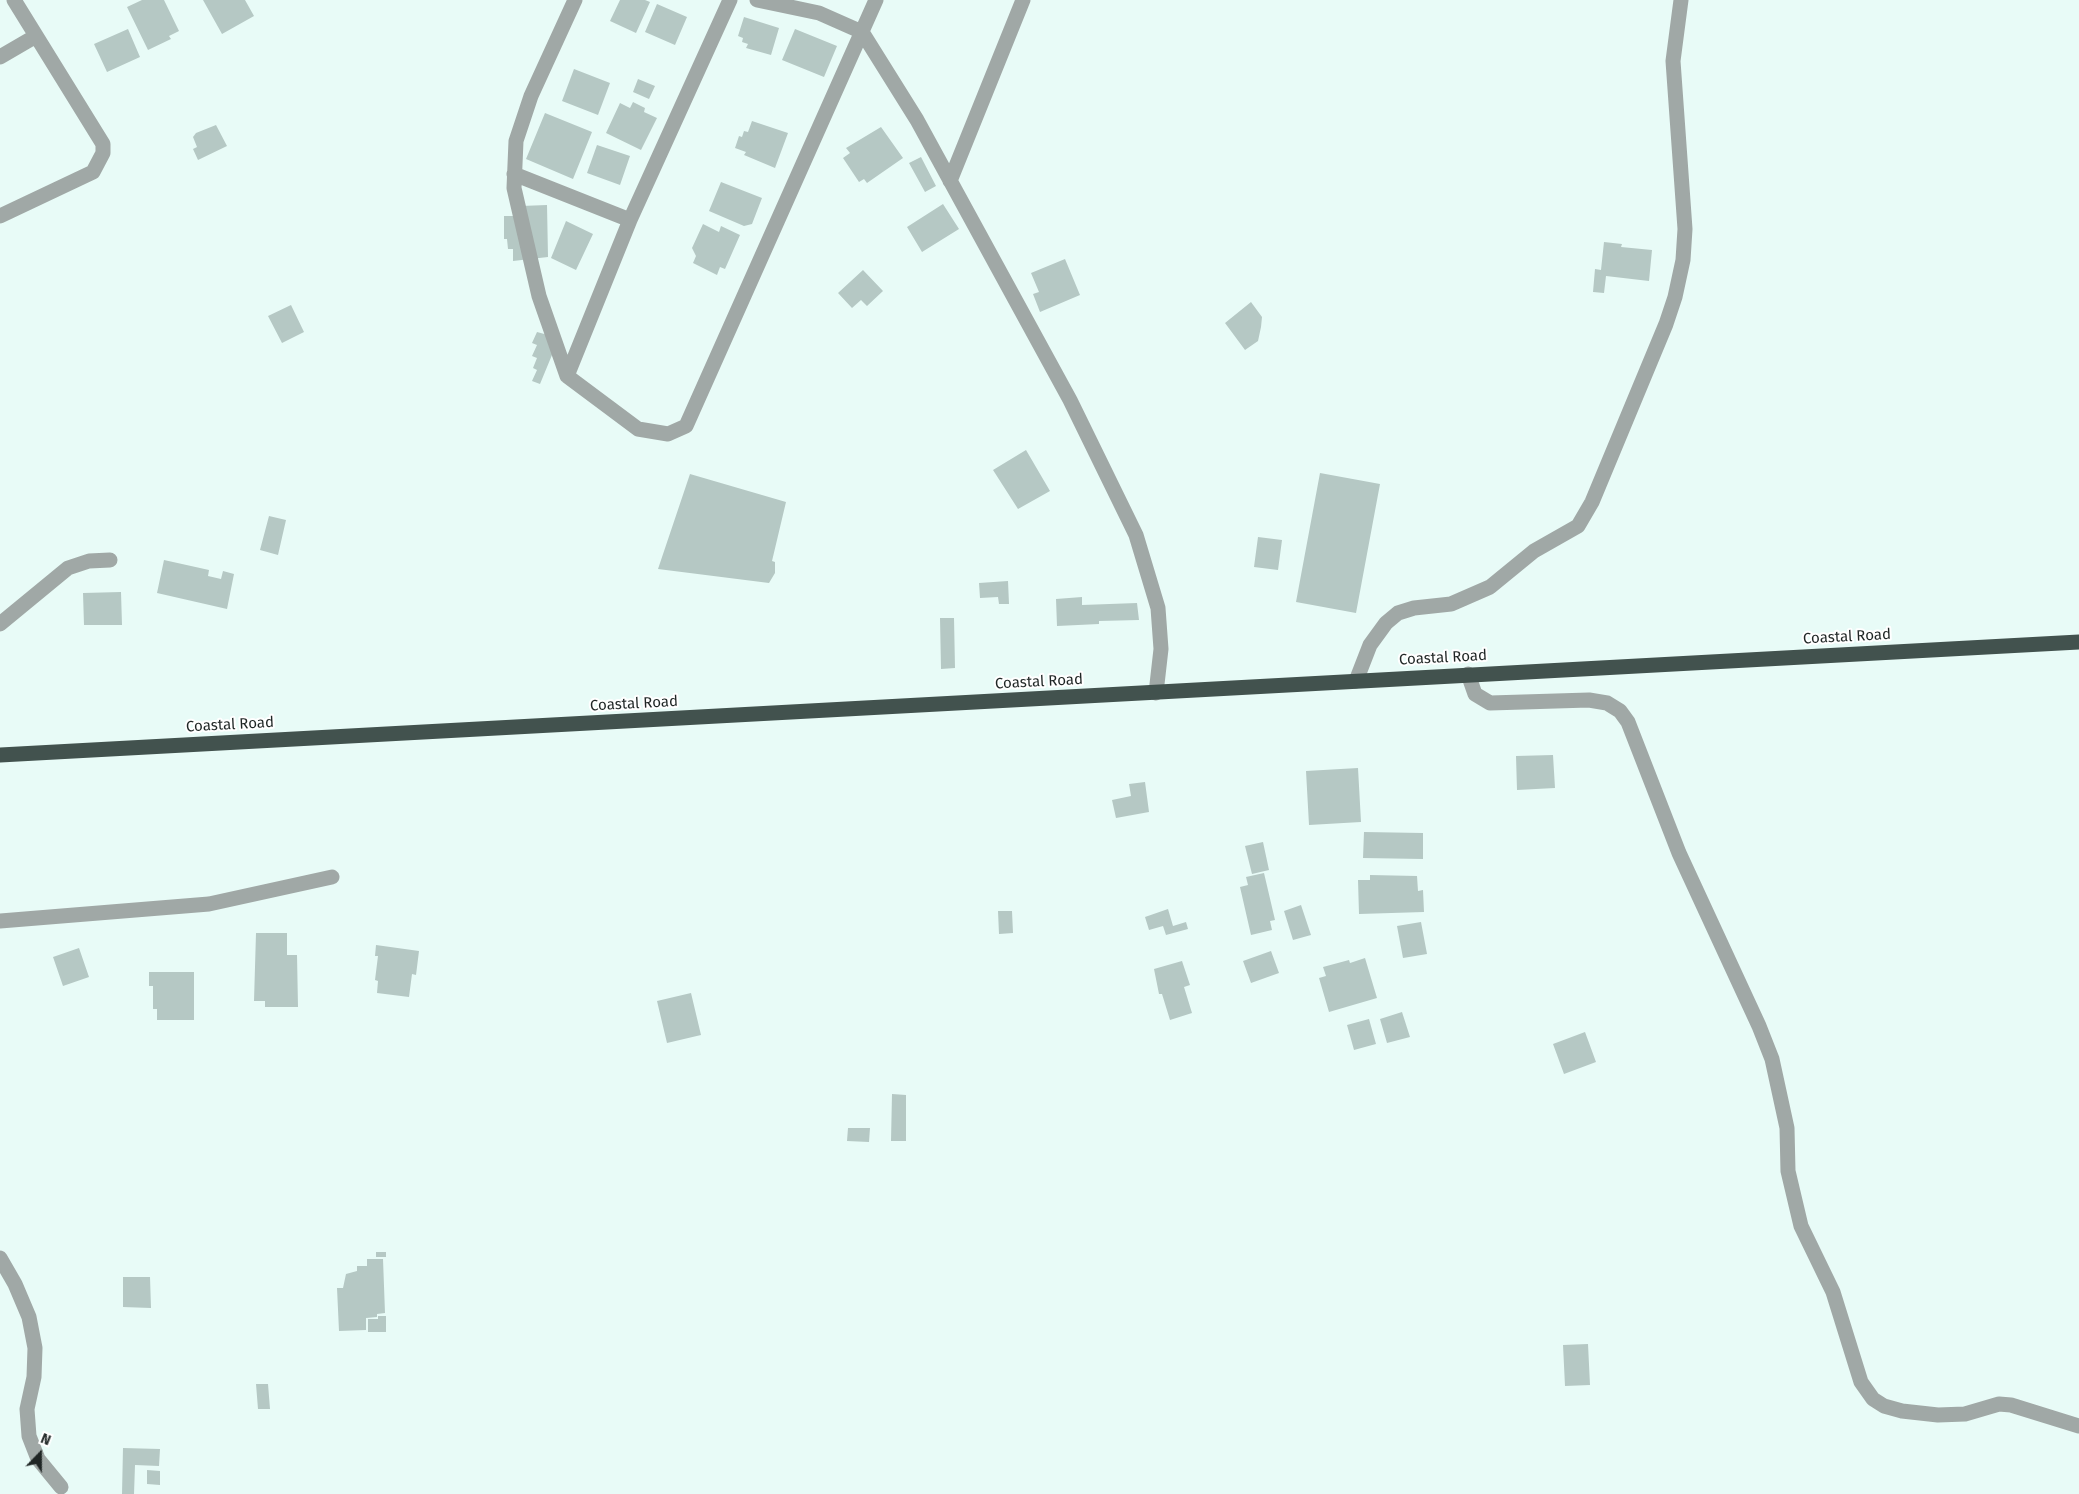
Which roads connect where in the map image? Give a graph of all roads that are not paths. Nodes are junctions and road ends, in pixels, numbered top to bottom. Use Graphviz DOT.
graph roads {
  1 [pos="14,0"];
  2 [pos="575,0"];
  3 [pos="730,0"];
  4 [pos="757,0"];
  5 [pos="876,0"];
  6 [pos="1022,0"];
  7 [pos="1681,0"];
  8 [pos="862,32"];
  9 [pos="36,36"];
  10 [pos="0,58"];
  11 [pos="514,174"];
  12 [pos="950,181"];
  13 [pos="0,216"];
  14 [pos="630,220"];
  15 [pos="566,376"];
  16 [pos="110,560"];
  17 [pos="0,624"];
  18 [pos="2079,642"];
  19 [pos="1468,674"];
  20 [pos="1356,681"];
  21 [pos="1156,693"];
  22 [pos="0,755"];
  23 [pos="332,877"];
  24 [pos="0,921"];
  25 [pos="0,1258"];
  26 [pos="2079,1426"];
  27 [pos="61,1486"];
  1 -- 9 [label="street"];
  2 -- 11 [label="street"];
  3 -- 14 [label="street"];
  4 -- 8 [label="street"];
  5 -- 8 [label="street"];
  6 -- 12 [label="street"];
  7 -- 20 [label="street"];
  8 -- 12 [label="street"];
  8 -- 15 [label="street"];
  9 -- 10 [label="street"];
  9 -- 13 [label="street"];
  11 -- 14 [label="street"];
  11 -- 15 [label="street"];
  12 -- 21 [label="street"];
  14 -- 15 [label="street"];
  16 -- 17 [label="street"];
  18 -- 19 [label="highway, Coastal Road"];
  19 -- 20 [label="highway, Coastal Road"];
  19 -- 26 [label="street"];
  20 -- 21 [label="highway, Coastal Road"];
  21 -- 22 [label="highway, Coastal Road"];
  23 -- 24 [label="street"];
  25 -- 27 [label="street"];
}
